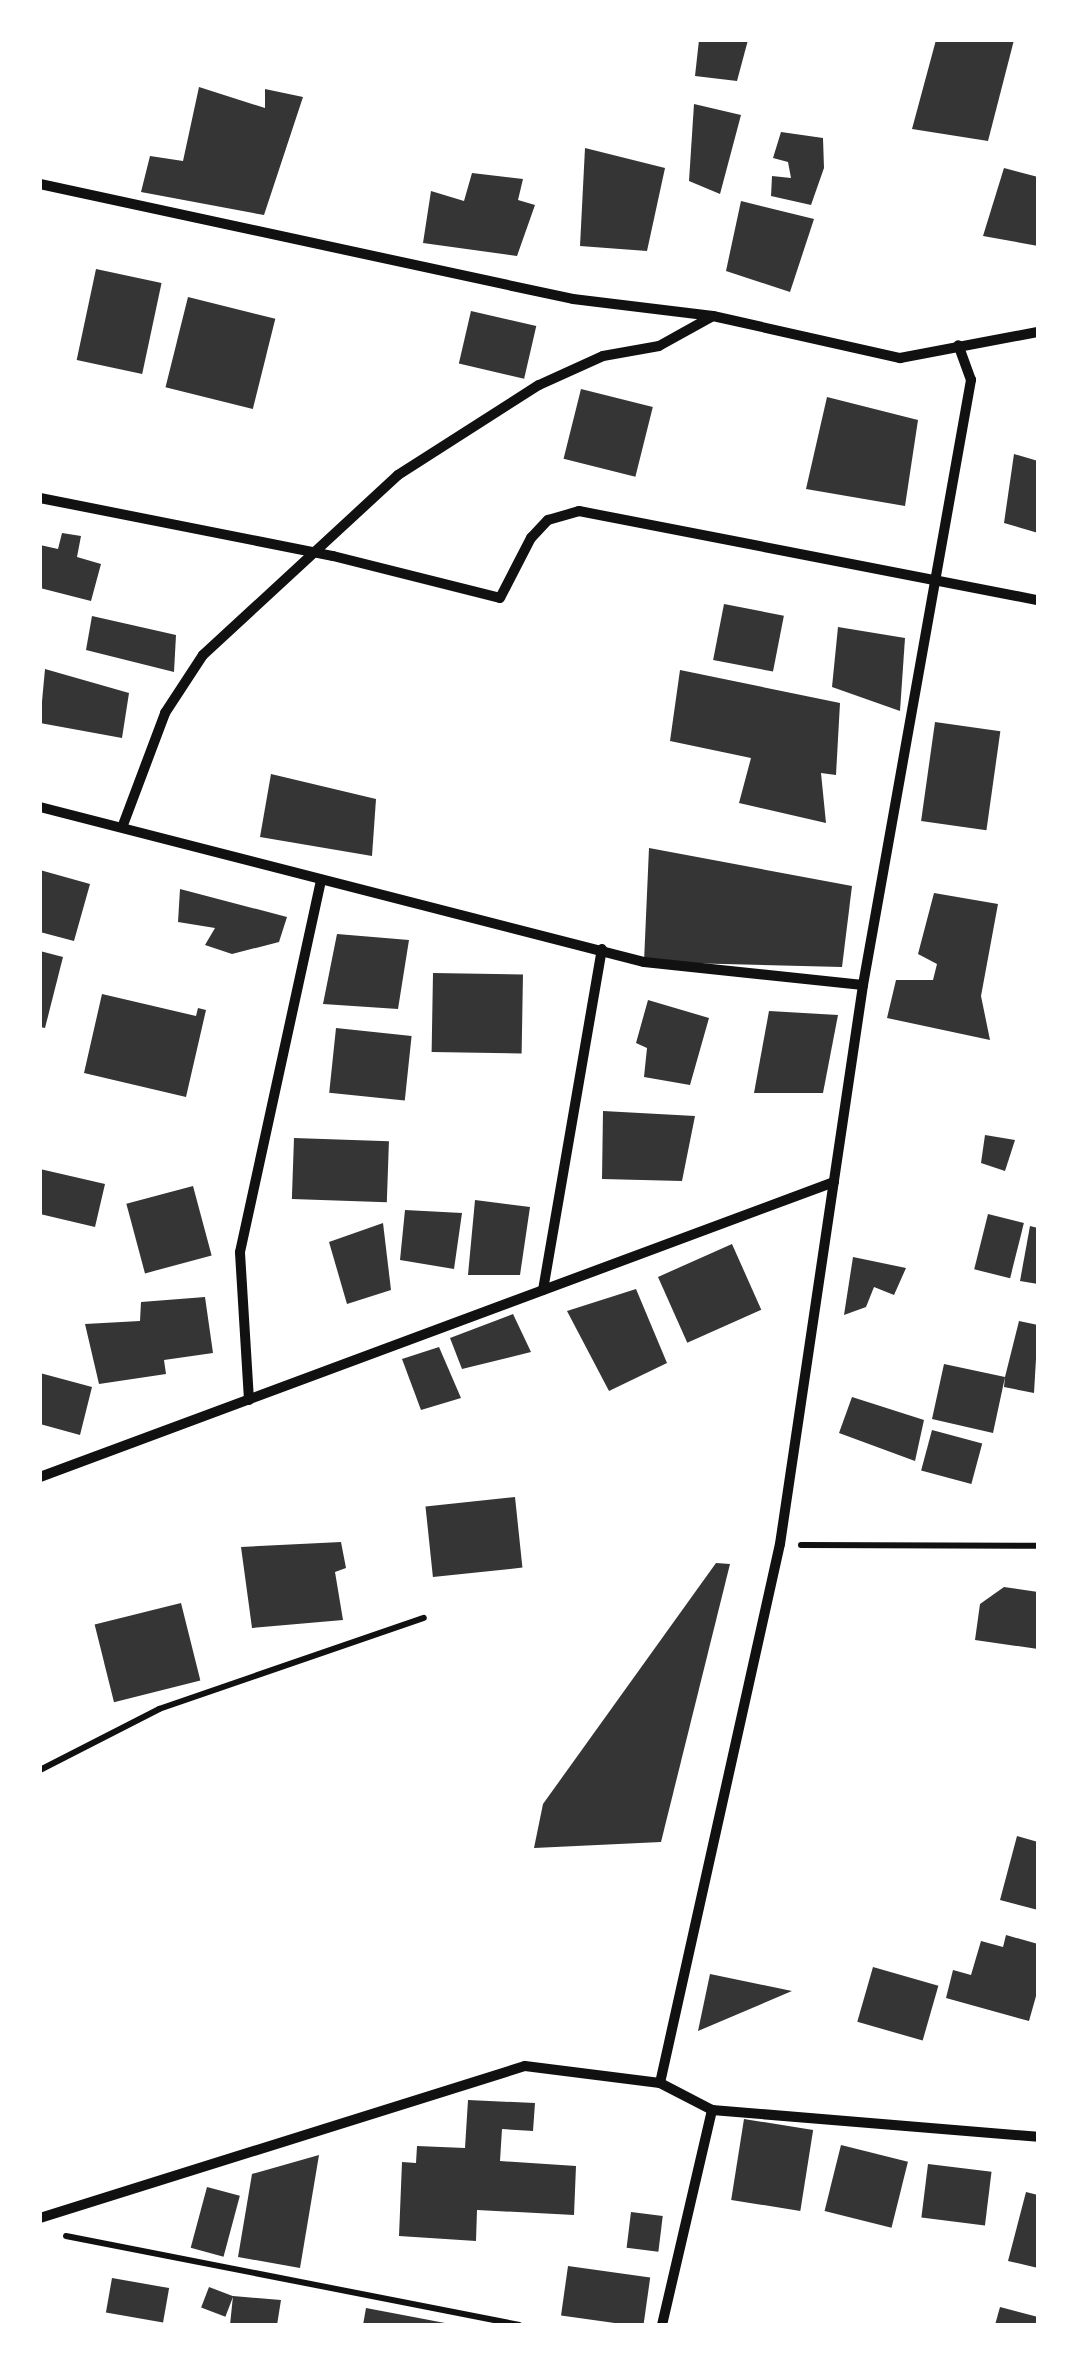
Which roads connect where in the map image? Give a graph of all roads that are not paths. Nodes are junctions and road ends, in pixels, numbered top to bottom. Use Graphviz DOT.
graph roads {
  1 [pos="40,184"];
  2 [pos="713,316"];
  3 [pos="1038,332"];
  4 [pos="958,345"];
  5 [pos="40,498"];
  6 [pos="314,552"];
  7 [pos="935,583"];
  8 [pos="1038,600"];
  9 [pos="40,807"];
  10 [pos="123,825"];
  11 [pos="320,884"];
  12 [pos="602,949"];
  13 [pos="863,986"];
  14 [pos="834,1182"];
  15 [pos="543,1290"];
  16 [pos="248,1400"];
  17 [pos="40,1477"];
  18 [pos="660,2083"];
  19 [pos="712,2110"];
  20 [pos="1038,2137"];
  21 [pos="40,2218"];
  22 [pos="662,2325"];
  1 -- 2 [label="street"];
  2 -- 4 [label="street"];
  2 -- 6 [label="street"];
  3 -- 4 [label="street"];
  4 -- 7 [label="street"];
  5 -- 6 [label="street"];
  6 -- 7 [label="street"];
  6 -- 10 [label="street"];
  7 -- 8 [label="street"];
  7 -- 13 [label="street"];
  9 -- 10 [label="street"];
  10 -- 11 [label="street"];
  11 -- 12 [label="street"];
  11 -- 16 [label="street"];
  12 -- 13 [label="street"];
  12 -- 15 [label="street"];
  13 -- 14 [label="street"];
  14 -- 15 [label="street"];
  14 -- 18 [label="street"];
  15 -- 16 [label="street"];
  16 -- 17 [label="street"];
  18 -- 19 [label="street"];
  18 -- 21 [label="street"];
  19 -- 20 [label="street"];
  19 -- 22 [label="street"];
}
